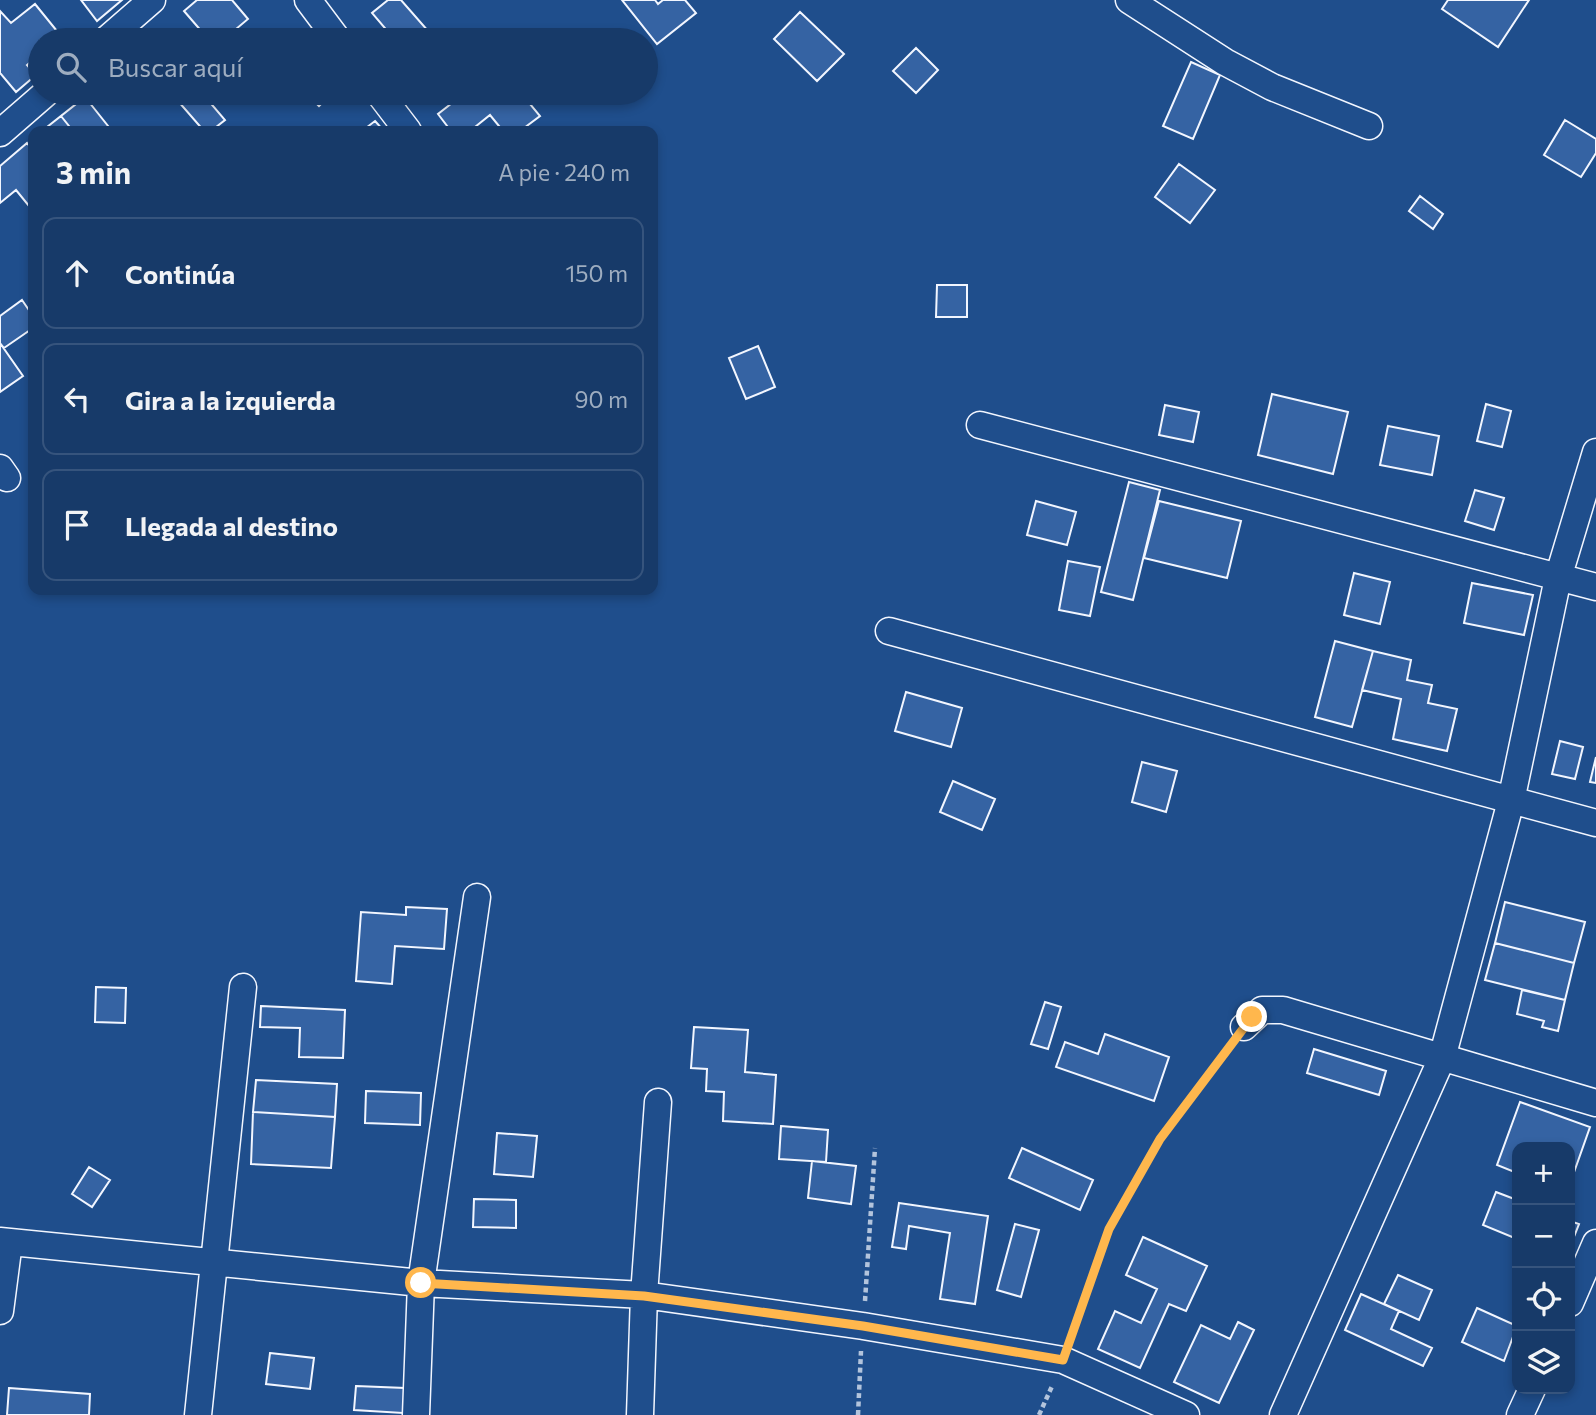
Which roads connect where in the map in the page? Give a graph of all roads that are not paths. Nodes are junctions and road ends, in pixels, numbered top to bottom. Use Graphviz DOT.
graph roads {
  1 [pos="152,0"];
  2 [pos="308,0"];
  3 [pos="1129,0"];
  4 [pos="120,28"];
  5 [pos="329,28"];
  6 [pos="32,105"];
  7 [pos="388,105"];
  8 [pos="404,126"];
  9 [pos="1369,126"];
  10 [pos="0,133"];
  11 [pos="980,425"];
  12 [pos="1596,452"];
  13 [pos="1558,578"];
  14 [pos="1596,587"];
  15 [pos="888,631"];
  16 [pos="1511,801"];
  17 [pos="1596,822"];
  18 [pos="477,897"];
  19 [pos="243,987"];
  20 [pos="1244,1027"];
  21 [pos="1442,1058"];
  22 [pos="658,1102"];
  23 [pos="1596,1103"];
  24 [pos="5,1242"];
  25 [pos="1596,1243"];
  26 [pos="214,1261"];
  27 [pos="421,1283"];
  28 [pos="1575,1291"];
  29 [pos="644,1296"];
  30 [pos="0,1308"];
  31 [pos="1530,1394"];
  32 [pos="198,1415"];
  33 [pos="416,1415"];
  34 [pos="640,1415"];
  35 [pos="1186,1415"];
  36 [pos="1283,1415"];
  37 [pos="1520,1415"];
  1 -- 4 [label="street"];
  2 -- 5 [label="street"];
  3 -- 9 [label="street"];
  6 -- 10 [label="street"];
  7 -- 8 [label="street"];
  11 -- 13 [label="street"];
  12 -- 13 [label="street"];
  13 -- 14 [label="street"];
  13 -- 16 [label="street"];
  15 -- 16 [label="street"];
  16 -- 17 [label="street"];
  16 -- 21 [label="street"];
  18 -- 27 [label="street"];
  19 -- 26 [label="street"];
  20 -- 21 [label="street"];
  21 -- 23 [label="street"];
  21 -- 36 [label="street"];
  22 -- 29 [label="street"];
  24 -- 26 [label="street"];
  24 -- 30 [label="street"];
  25 -- 28 [label="street"];
  26 -- 27 [label="street"];
  26 -- 32 [label="street"];
  27 -- 29 [label="street"];
  27 -- 33 [label="street"];
  29 -- 34 [label="street"];
  29 -- 35 [label="street"];
  31 -- 37 [label="street"];
}
